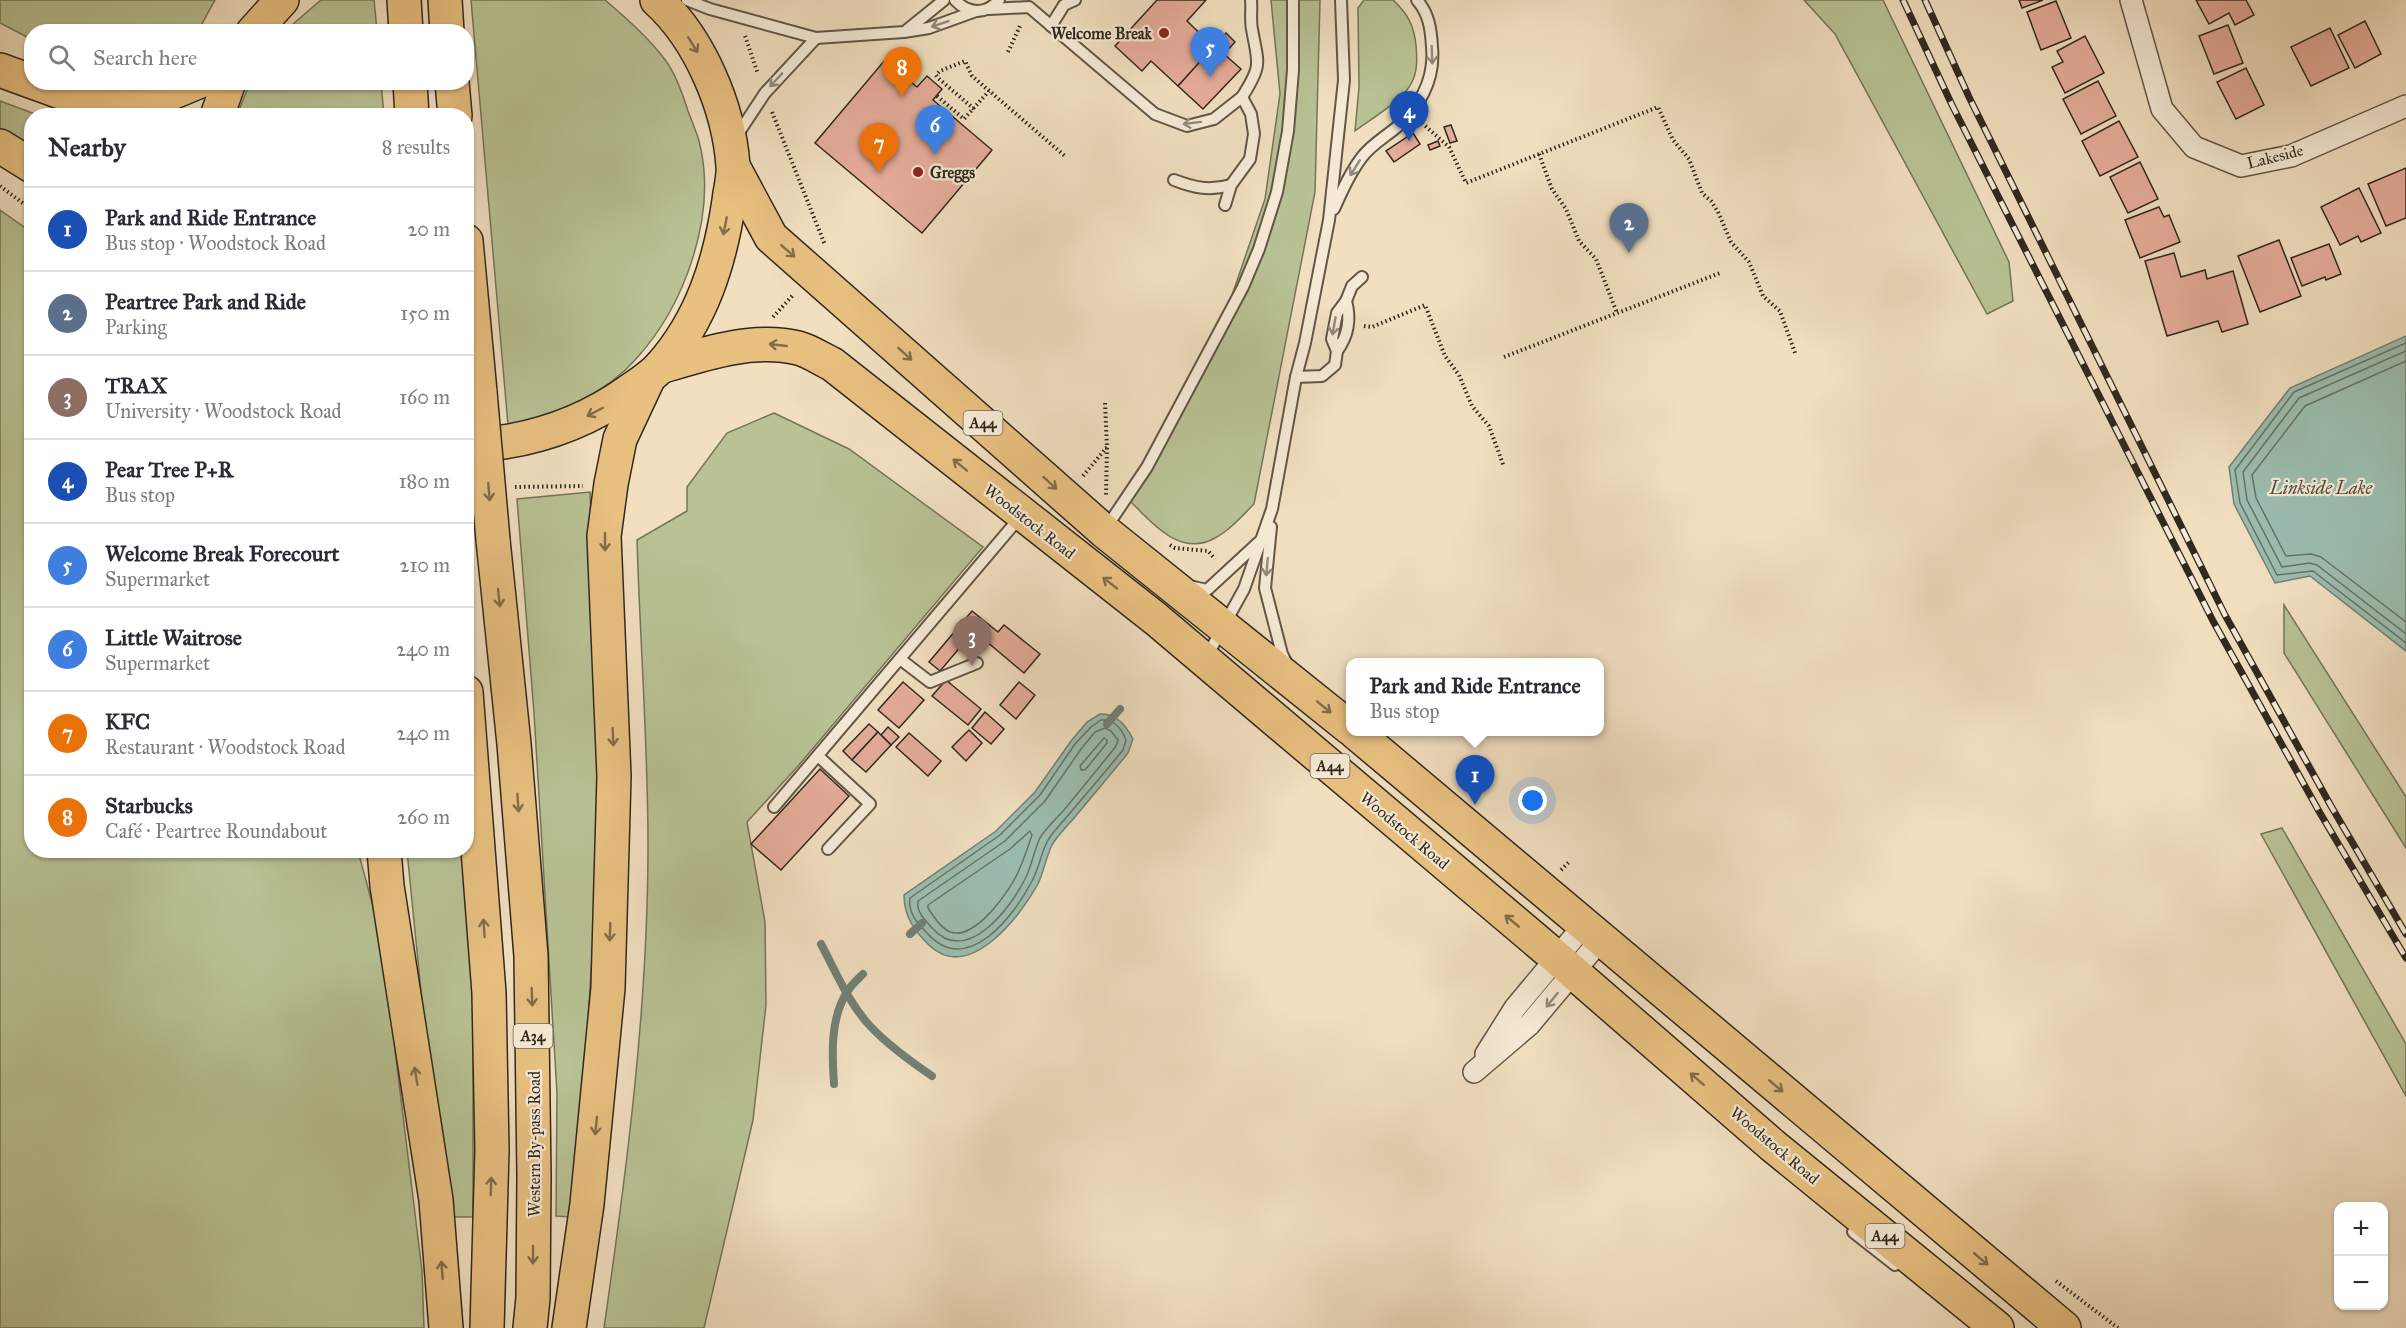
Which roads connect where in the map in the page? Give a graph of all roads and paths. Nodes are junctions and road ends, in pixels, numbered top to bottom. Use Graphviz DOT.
graph roads {
  1 [pos="282,0"];
  2 [pos="445,0"];
  3 [pos="657,0"];
  4 [pos="687,0"];
  5 [pos="944,0"];
  6 [pos="955,0"];
  7 [pos="999,0"];
  8 [pos="1075,0"];
  9 [pos="1251,0"];
  10 [pos="1293,0"];
  11 [pos="1417,0"];
  12 [pos="2131,0"];
  13 [pos="1342,1"];
  14 [pos="989,9"];
  15 [pos="975,11"];
  16 [pos="1243,13"];
  17 [pos="734,14"];
  18 [pos="256,20"];
  19 [pos="446,24"];
  20 [pos="1051,26"];
  21 [pos="1251,27"];
  22 [pos="904,32"];
  23 [pos="816,38"];
  24 [pos="0,70"];
  25 [pos="24,79"];
  26 [pos="55,90"];
  27 [pos="179,90"];
  28 [pos="226,90"];
  29 [pos="410,90"];
  30 [pos="453,90"];
  31 [pos="989,91"];
  32 [pos="765,93"];
  33 [pos="938,96"];
  34 [pos="1242,97"];
  35 [pos="2406,106"];
  36 [pos="220,108"];
  37 [pos="412,108"];
  38 [pos="454,108"];
  39 [pos="974,109"];
  40 [pos="1411,113"];
  41 [pos="0,146"];
  42 [pos="1538,154"];
  43 [pos="732,157"];
  44 [pos="1066,157"];
  45 [pos="24,161"];
  46 [pos="1174,180"];
  47 [pos="1232,185"];
  48 [pos="0,186"];
  49 [pos="24,204"];
  50 [pos="1225,205"];
  51 [pos="1329,220"];
  52 [pos="813,273"];
  53 [pos="1720,273"];
  54 [pos="1362,277"];
  55 [pos="1346,301"];
  56 [pos="1617,313"];
  57 [pos="1348,325"];
  58 [pos="474,327"];
  59 [pos="771,344"];
  60 [pos="1337,351"];
  61 [pos="1796,353"];
  62 [pos="1504,357"];
  63 [pos="655,372"];
  64 [pos="1296,377"];
  65 [pos="1105,404"];
  66 [pos="474,445"];
  67 [pos="1107,447"];
  68 [pos="1504,467"];
  69 [pos="1083,477"];
  70 [pos="586,486"];
  71 [pos="514,487"];
  72 [pos="1106,497"];
  73 [pos="1272,509"];
  74 [pos="1022,515"];
  75 [pos="1104,531"];
  76 [pos="1262,540"];
  77 [pos="1165,580"];
  78 [pos="1225,627"];
  79 [pos="900,659"];
  80 [pos="976,663"];
  81 [pos="1198,663"];
  82 [pos="1298,685"];
  83 [pos="1250,714"];
  84 [pos="1346,725"];
  85 [pos="1360,736"];
  86 [pos="1383,754"];
  87 [pos="818,756"];
  88 [pos="1421,773"];
  89 [pos="474,779"];
  90 [pos="774,807"];
  91 [pos="828,849"];
  92 [pos="379,858"];
  93 [pos="385,858"];
  94 [pos="1456,873"];
  95 [pos="387,886"];
  96 [pos="1594,931"];
  97 [pos="1640,956"];
  98 [pos="1565,966"];
  99 [pos="1732,1048"];
  100 [pos="1773,1145"];
  101 [pos="1817,1197"];
  102 [pos="1848,1227"];
  103 [pos="1907,1274"];
  104 [pos="1963,1315"];
  105 [pos="446,1328"];
  106 [pos="487,1328"];
  107 [pos="530,1328"];
  108 [pos="569,1328"];
  109 [pos="1980,1328"];
  110 [pos="1997,1328"];
  111 [pos="2064,1328"];
  1 -- 18 [label="highway"];
  2 -- 19 [label="highway"];
  3 -- 43 [label="highway, one-way"];
  4 -- 17 [label="lane"];
  5 -- 22 [label="lane"];
  6 -- 15 [label="lane"];
  7 -- 14 [label="lane"];
  8 -- 20 [label="lane"];
  9 -- 21 [label="lane"];
  10 -- 75 [label="lane"];
  11 -- 40 [label="lane, one-way"];
  12 -- 35 [label="street, Lakeside"];
  13 -- 51 [label="lane"];
  14 -- 15 [label="lane"];
  14 -- 20 [label="lane"];
  15 -- 22 [label="lane, one-way"];
  16 -- 21 [label="lane"];
  17 -- 23 [label="lane"];
  17 -- 32 [label="path"];
  34 -- 20 [label="lane, one-way"];
  21 -- 34 [label="lane"];
  22 -- 23 [label="lane"];
  23 -- 32 [label="lane, one-way"];
  24 -- 25 [label="highway"];
  26 -- 27 [label="highway"];
  28 -- 36 [label="highway"];
  29 -- 37 [label="highway"];
  30 -- 38 [label="highway"];
  31 -- 39 [label="path"];
  31 -- 39 [label="path"];
  31 -- 44 [label="path"];
  32 -- 43 [label="lane"];
  32 -- 52 [label="path"];
  33 -- 39 [label="path"];
  34 -- 47 [label="lane"];
  40 -- 42 [label="path"];
  40 -- 51 [label="lane, one-way"];
  41 -- 45 [label="highway"];
  42 -- 56 [label="path"];
  42 -- 61 [label="path"];
  43 -- 52 [label="highway, A44, one-way"];
  43 -- 63 [label="highway, one-way"];
  46 -- 47 [label="lane"];
  47 -- 50 [label="lane"];
  48 -- 49 [label="path"];
  51 -- 64 [label="lane"];
  52 -- 59 [label="path"];
  52 -- 75 [label="highway, A44, one-way"];
  53 -- 56 [label="path"];
  54 -- 55 [label="lane"];
  55 -- 57 [label="lane"];
  55 -- 60 [label="lane, one-way"];
  56 -- 62 [label="path"];
  57 -- 60 [label="lane"];
  57 -- 68 [label="path"];
  58 -- 107 [label="highway, Western By-pass Road / A34, one-way, bridge"];
  59 -- 63 [label="highway, Woodstock Road / A44"];
  74 -- 59 [label="highway, Woodstock Road / A44, one-way"];
  60 -- 64 [label="lane"];
  63 -- 66 [label="highway, one-way"];
  63 -- 108 [label="highway, one-way"];
  64 -- 73 [label="lane"];
  65 -- 67 [label="path"];
  67 -- 69 [label="path"];
  67 -- 72 [label="path"];
  70 -- 71 [label="path"];
  73 -- 76 [label="lane"];
  73 -- 82 [label="lane, one-way"];
  74 -- 79 [label="lane"];
  81 -- 74 [label="highway, Woodstock Road / A44, one-way"];
  75 -- 77 [label="highway, A44"];
  76 -- 77 [label="lane"];
  76 -- 78 [label="lane"];
  77 -- 78 [label="highway, A44"];
  78 -- 81 [label="lane"];
  78 -- 82 [label="highway, A44"];
  79 -- 80 [label="lane"];
  79 -- 87 [label="lane"];
  81 -- 94 [label="highway, Woodstock Road / A44"];
  82 -- 84 [label="highway, A44, one-way"];
  83 -- 94 [label="lane"];
  85 -- 86 [label="highway, A44"];
  86 -- 88 [label="lane"];
  86 -- 96 [label="highway, A44"];
  87 -- 90 [label="lane"];
  87 -- 91 [label="lane"];
  106 -- 89 [label="highway, A34, one-way"];
  92 -- 95 [label="highway"];
  93 -- 95 [label="highway"];
  98 -- 94 [label="highway, Woodstock Road / A44, one-way"];
  105 -- 95 [label="highway, one-way"];
  96 -- 98 [label="street"];
  96 -- 99 [label="highway, A44"];
  97 -- 99 [label="lane"];
  98 -- 98 [label="street, one-way"];
  100 -- 98 [label="highway, Woodstock Road / A44, one-way"];
  99 -- 111 [label="highway, A44, one-way"];
  100 -- 101 [label="lane"];
  100 -- 110 [label="highway, Woodstock Road / A44"];
  102 -- 103 [label="lane"];
  104 -- 109 [label="lane"];
}
